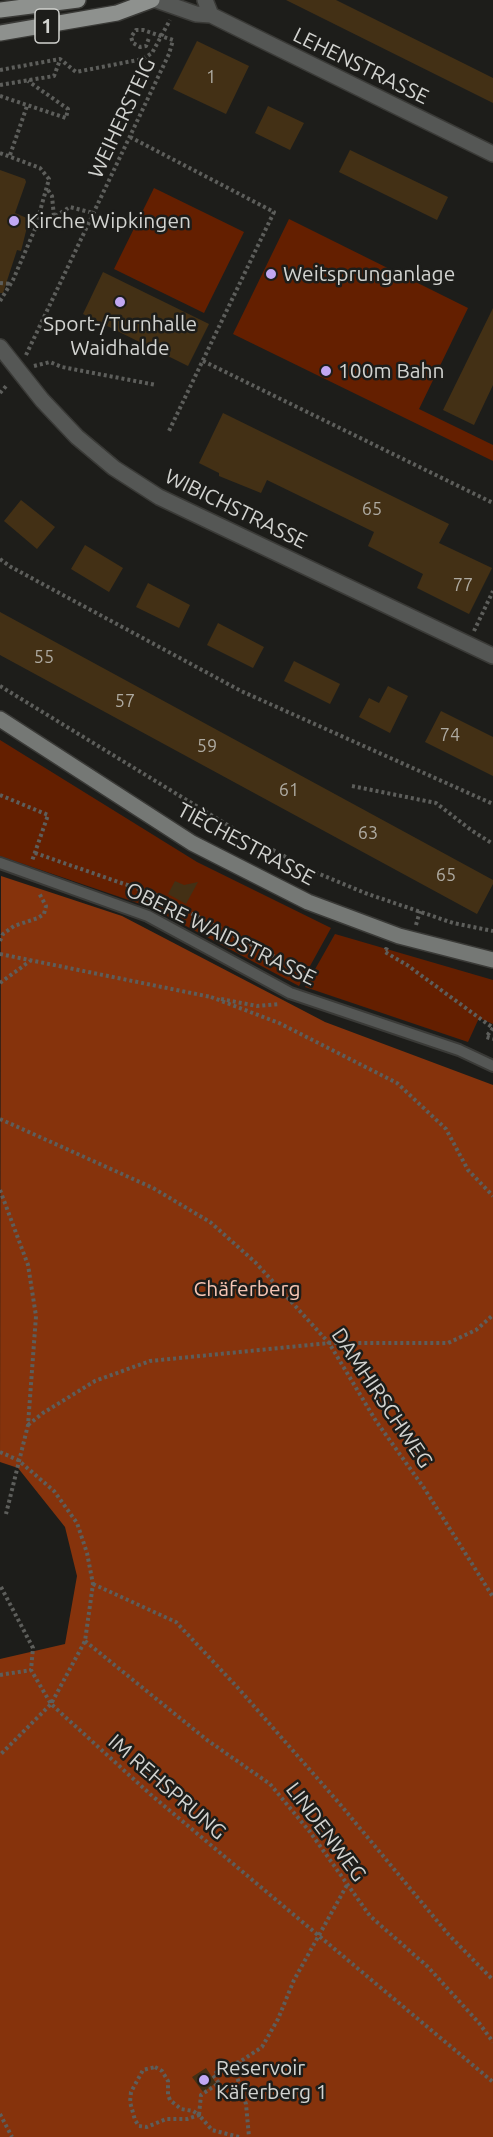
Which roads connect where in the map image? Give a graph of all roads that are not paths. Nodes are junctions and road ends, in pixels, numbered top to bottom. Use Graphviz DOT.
graph roads {
  1 [pos="78,0"];
  2 [pos="154,0"];
  3 [pos="206,0"];
  4 [pos="48,1"];
  5 [pos="0,10"];
  6 [pos="211,15"];
  7 [pos="0,33"];
  8 [pos="493,154"];
  9 [pos="0,347"];
  10 [pos="493,656"];
  11 [pos="0,719"];
  12 [pos="0,863"];
  13 [pos="493,960"];
  14 [pos="493,1066"];
  1 -- 4 [label="main road, 1"];
  2 -- 6 [label="street, LEHENSTRASSE"];
  2 -- 7 [label="main road, 1"];
  3 -- 6 [label="street"];
  4 -- 5 [label="main road, 1"];
  6 -- 8 [label="street, LEHENSTRASSE"];
  9 -- 10 [label="street, WIBICHSTRASSE"];
  11 -- 13 [label="street, TIÈCHESTRASSE"];
  12 -- 14 [label="lane, OBERE WAIDSTRASSE"];
}
